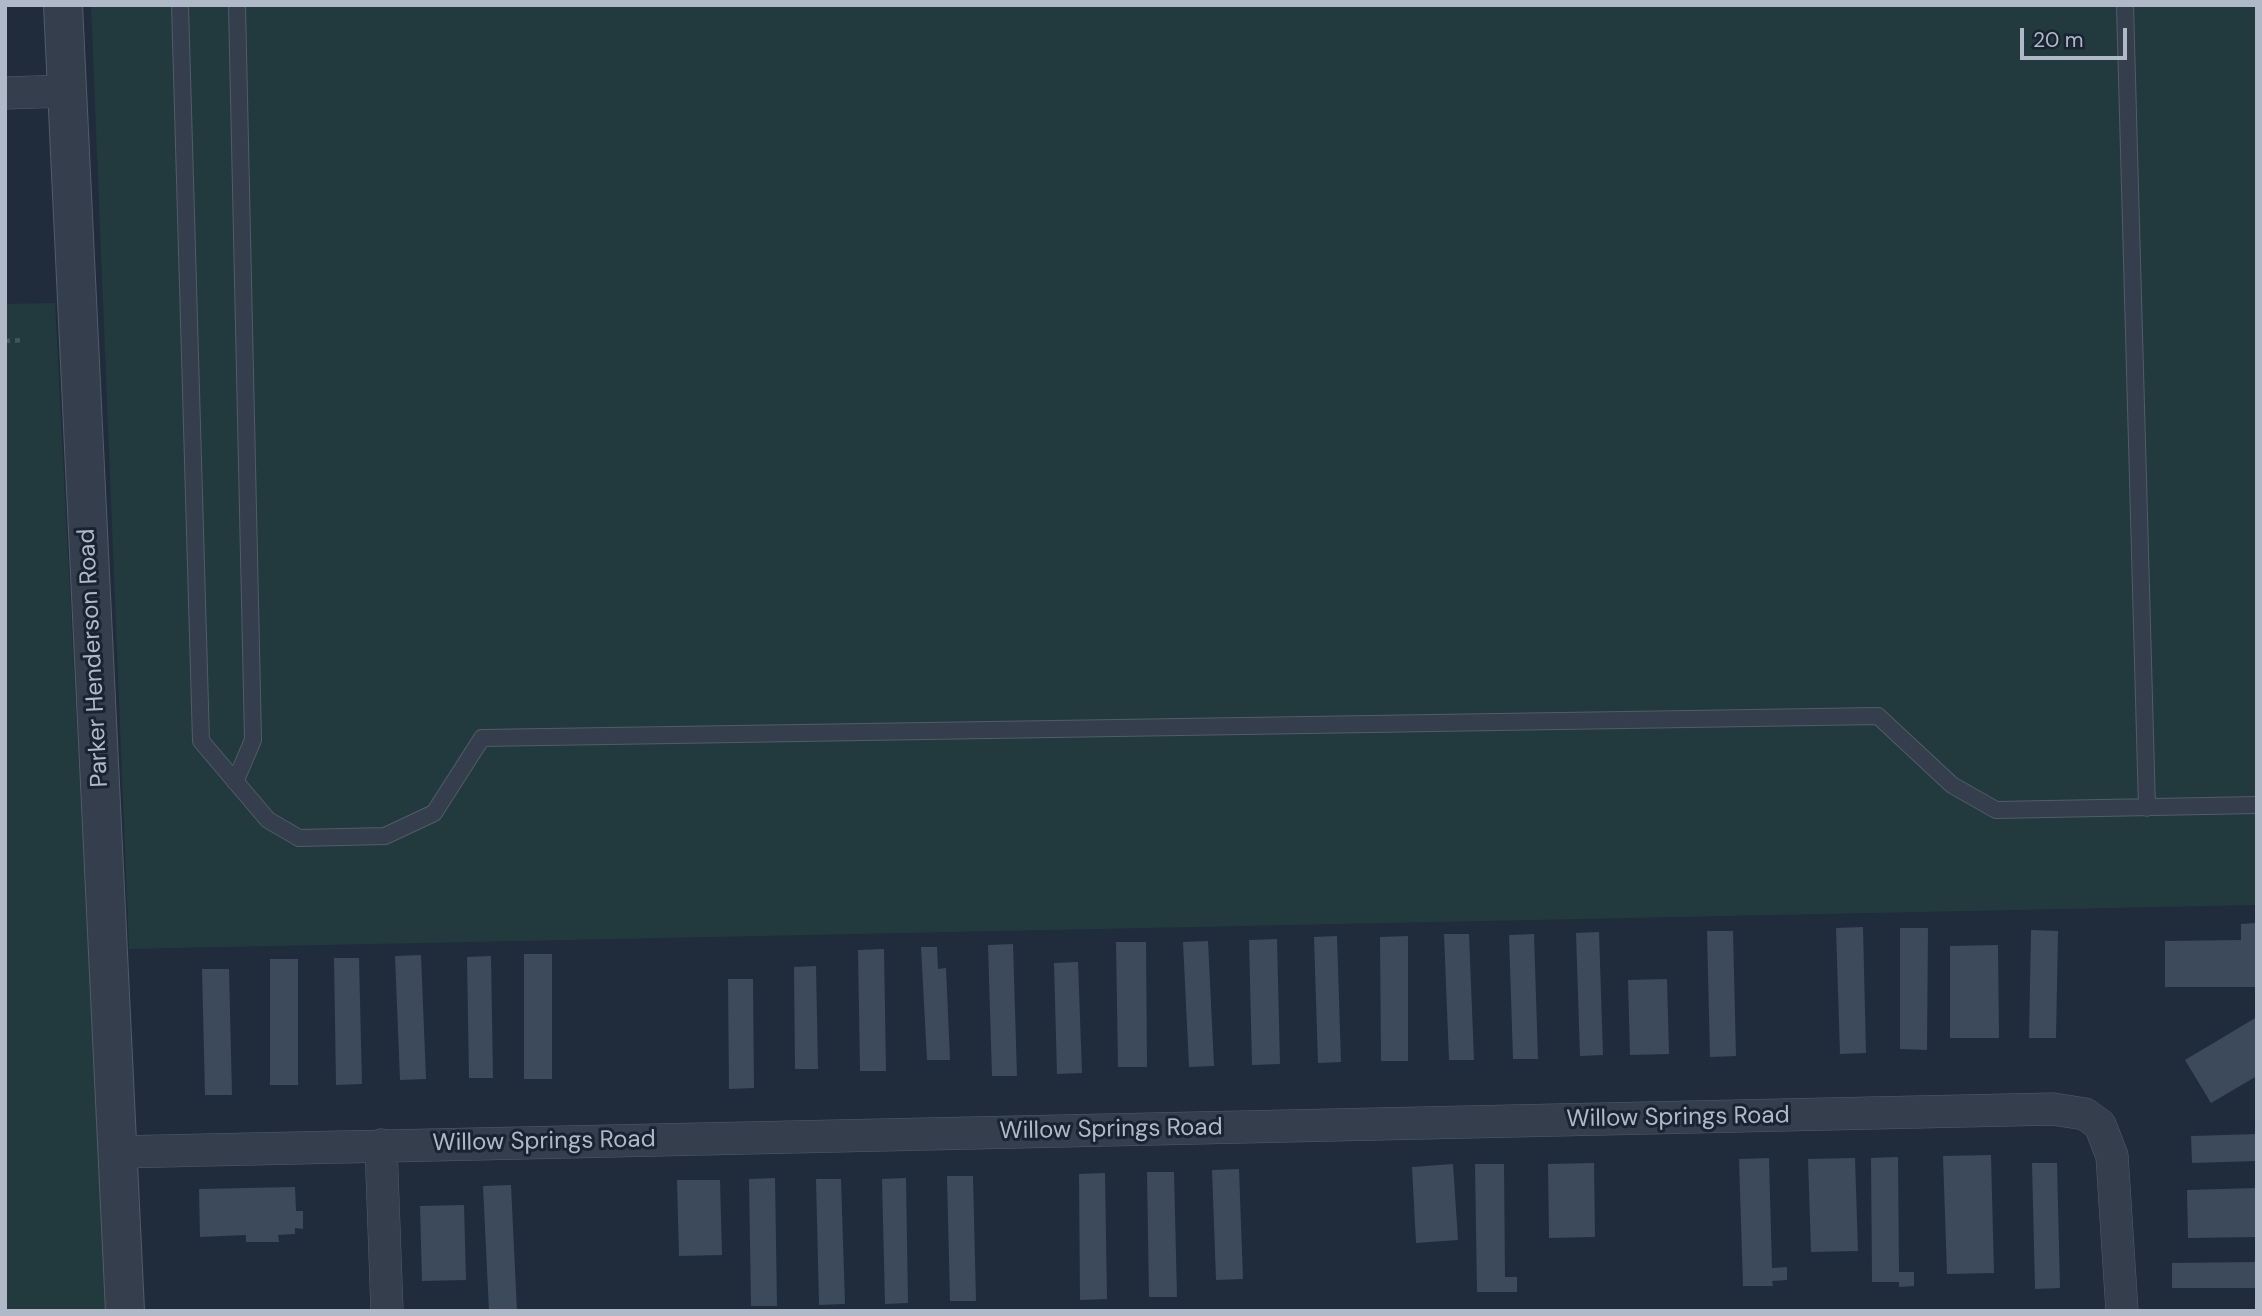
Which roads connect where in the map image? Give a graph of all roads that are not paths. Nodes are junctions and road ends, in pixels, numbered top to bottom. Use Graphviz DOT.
graph roads {
  1 [pos="63,5"];
  2 [pos="180,5"];
  3 [pos="237,5"];
  4 [pos="2125,5"];
  5 [pos="67,91"];
  6 [pos="5,93"];
  7 [pos="236,782"];
  8 [pos="2257,805"];
  9 [pos="2147,808"];
  10 [pos="382,1145"];
  11 [pos="117,1152"];
  12 [pos="125,1311"];
  13 [pos="387,1311"];
  14 [pos="2122,1311"];
  1 -- 5 [label="street, Parker Henderson Road"];
  2 -- 7 [label="lane"];
  3 -- 7 [label="lane"];
  4 -- 9 [label="lane"];
  5 -- 6 [label="street"];
  5 -- 11 [label="street, Parker Henderson Road"];
  7 -- 9 [label="lane"];
  8 -- 9 [label="lane"];
  10 -- 11 [label="street, Willow Springs Road"];
  10 -- 13 [label="street"];
  10 -- 14 [label="street, Willow Springs Road"];
  11 -- 12 [label="street, Parker Henderson Road"];
}
